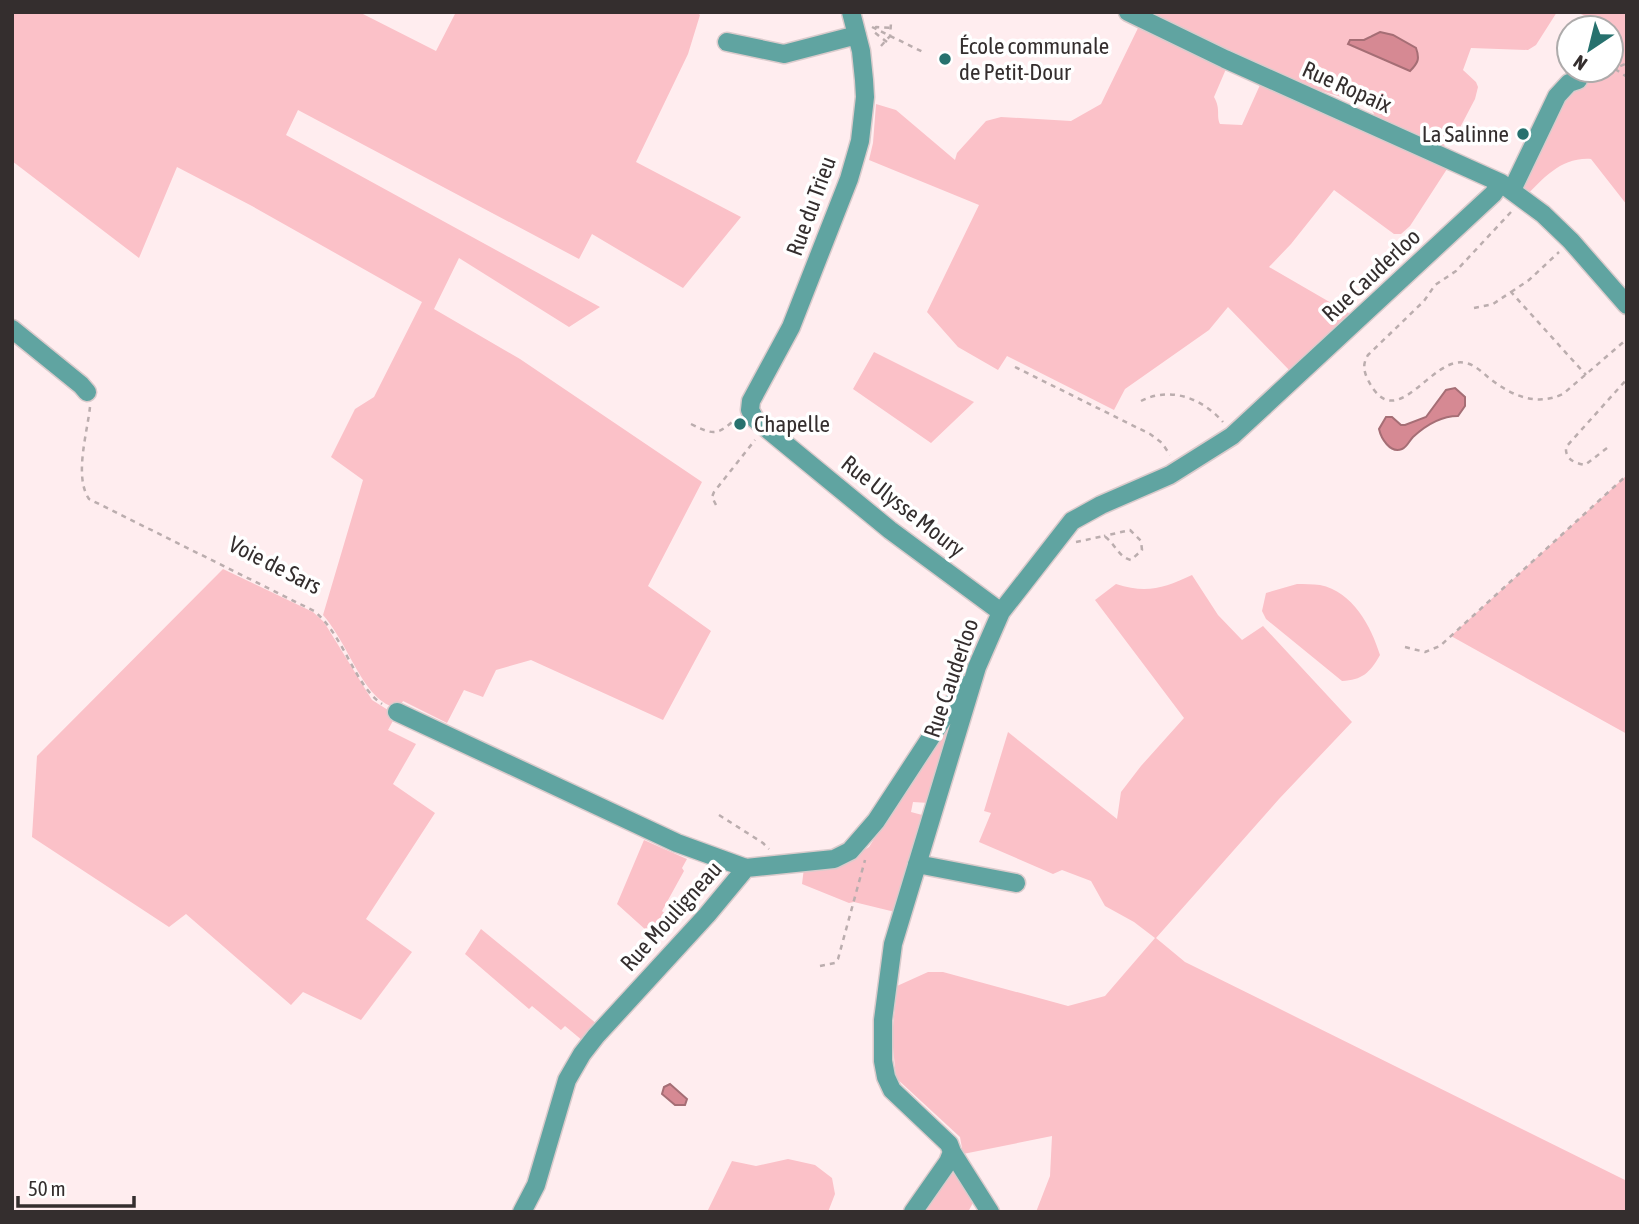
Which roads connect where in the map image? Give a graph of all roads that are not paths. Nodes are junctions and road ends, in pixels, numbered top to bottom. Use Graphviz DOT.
graph roads {
  1 [pos="851,12"];
  2 [pos="1128,12"];
  3 [pos="868,30"];
  4 [pos="727,42"];
  5 [pos="1568,84"];
  6 [pos="1512,190"];
  7 [pos="1627,305"];
  8 [pos="12,329"];
  9 [pos="87,392"];
  10 [pos="750,408"];
  11 [pos="1001,611"];
  12 [pos="976,667"];
  13 [pos="397,712"];
  14 [pos="917,864"];
  15 [pos="746,868"];
  16 [pos="1016,883"];
  17 [pos="953,1152"];
  18 [pos="522,1212"];
  19 [pos="913,1212"];
  20 [pos="990,1212"];
  1 -- 3 [label="street, Rue du Trieu"];
  2 -- 6 [label="street, Rue Ropaix"];
  3 -- 4 [label="street"];
  3 -- 10 [label="street, Rue du Trieu"];
  5 -- 6 [label="street, Rue Cauderloo"];
  6 -- 7 [label="street, Rue Ropaix"];
  6 -- 11 [label="street, Rue Cauderloo"];
  8 -- 9 [label="street"];
  10 -- 11 [label="street, Rue Ulysse Moury"];
  11 -- 12 [label="street, Rue Cauderloo"];
  12 -- 14 [label="street, Rue Cauderloo"];
  12 -- 15 [label="street, Rue Mouligneau"];
  13 -- 15 [label="street"];
  14 -- 16 [label="street"];
  14 -- 17 [label="street, Rue Cauderloo"];
  15 -- 18 [label="street, Rue Mouligneau"];
  17 -- 19 [label="street"];
  17 -- 20 [label="street, Rue Cauderloo"];
}
